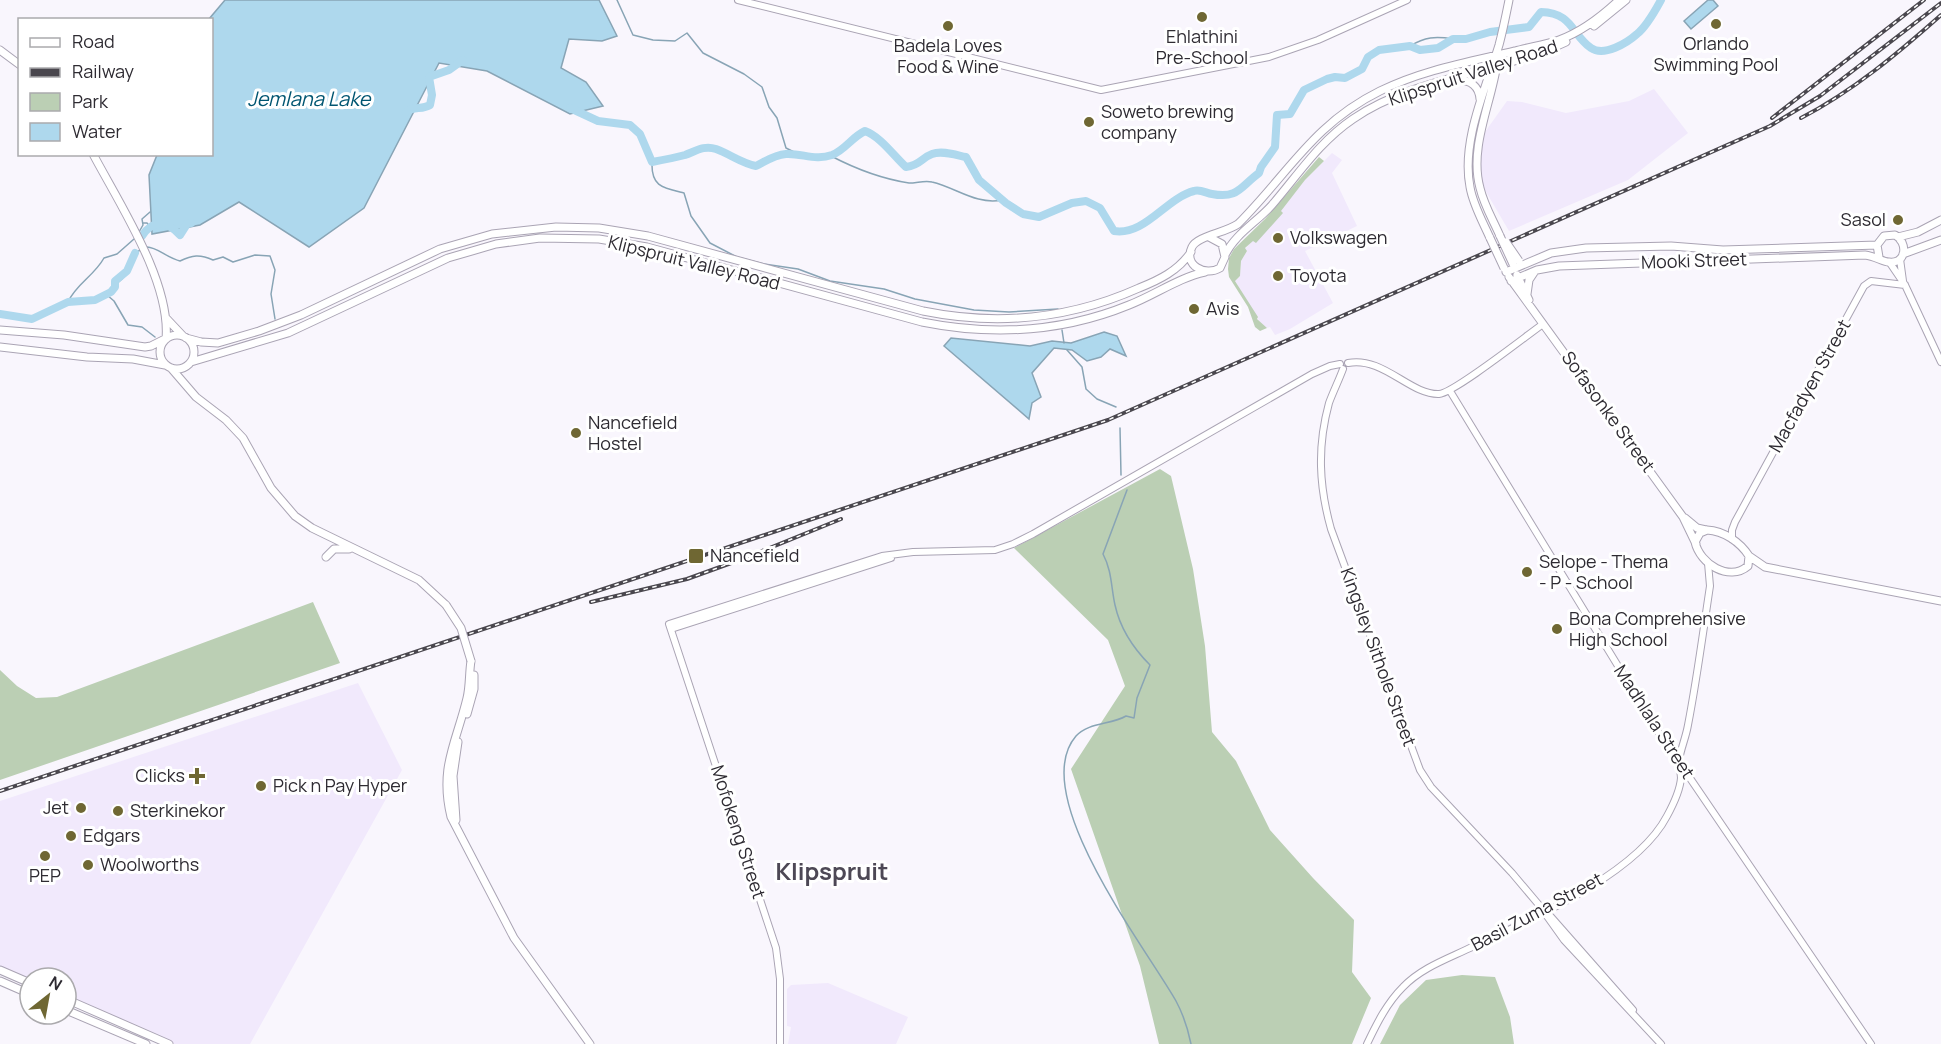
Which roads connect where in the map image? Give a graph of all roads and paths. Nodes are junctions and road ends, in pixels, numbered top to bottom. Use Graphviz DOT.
graph roads {
  1 [pos="738,0"];
  2 [pos="1407,0"];
  3 [pos="1509,0"];
  4 [pos="1619,0"];
  5 [pos="1626,0"];
  6 [pos="1595,22"];
  7 [pos="1568,38"];
  8 [pos="1500,43"];
  9 [pos="1550,49"];
  10 [pos="0,50"];
  11 [pos="1515,50"];
  12 [pos="1497,55"];
  13 [pos="1482,58"];
  14 [pos="18,64"];
  15 [pos="1494,67"];
  16 [pos="1494,81"];
  17 [pos="1439,83"];
  18 [pos="1480,108"];
  19 [pos="94,156"];
  20 [pos="1941,220"];
  21 [pos="1209,237"];
  22 [pos="1898,237"];
  23 [pos="1941,240"];
  24 [pos="1878,242"];
  25 [pos="1191,252"];
  26 [pos="1226,255"];
  27 [pos="1875,257"];
  28 [pos="1902,257"];
  29 [pos="1890,262"];
  30 [pos="1517,264"];
  31 [pos="1505,270"];
  32 [pos="1537,270"];
  33 [pos="1205,272"];
  34 [pos="1515,279"];
  35 [pos="1902,282"];
  36 [pos="1527,296"];
  37 [pos="1532,308"];
  38 [pos="167,319"];
  39 [pos="1543,324"];
  40 [pos="0,330"];
  41 [pos="184,337"];
  42 [pos="166,339"];
  43 [pos="0,347"];
  44 [pos="1941,362"];
  45 [pos="190,364"];
  46 [pos="1344,365"];
  47 [pos="168,366"];
  48 [pos="186,386"];
  49 [pos="1450,391"];
  50 [pos="1683,517"];
  51 [pos="1735,522"];
  52 [pos="1707,530"];
  53 [pos="1718,532"];
  54 [pos="1732,539"];
  55 [pos="1696,544"];
  56 [pos="357,550"];
  57 [pos="1749,556"];
  58 [pos="326,557"];
  59 [pos="1708,563"];
  60 [pos="1765,567"];
  61 [pos="1744,570"];
  62 [pos="1723,571"];
  63 [pos="1710,586"];
  64 [pos="1941,601"];
  65 [pos="1679,762"];
  66 [pos="1545,912"];
  67 [pos="0,970"];
  68 [pos="18,978"];
  69 [pos="0,981"];
  70 [pos="18,989"];
  71 [pos="78,1004"];
  72 [pos="78,1015"];
  73 [pos="1659,1042"];
  74 [pos="146,1044"];
  75 [pos="169,1044"];
  76 [pos="590,1044"];
  77 [pos="780,1044"];
  78 [pos="1367,1044"];
  79 [pos="1871,1044"];
  1 -- 2 [label="street"];
  3 -- 8 [label="main road, Sofasonke Street"];
  4 -- 6 [label="main road, Klipspruit Valley Road"];
  5 -- 6 [label="main road, Klipspruit Valley Road"];
  6 -- 7 [label="main road, Klipspruit Valley Road"];
  7 -- 9 [label="main road, Klipspruit Valley Road"];
  7 -- 11 [label="main road, Klipspruit Valley Road"];
  8 -- 11 [label="main road"];
  8 -- 12 [label="main road, Sofasonke Street"];
  8 -- 13 [label="main road"];
  9 -- 15 [label="main road, Klipspruit Valley Road"];
  9 -- 16 [label="main road"];
  10 -- 14 [label="main road"];
  11 -- 12 [label="main road, Klipspruit Valley Road"];
  12 -- 13 [label="main road, Klipspruit Valley Road"];
  12 -- 15 [label="main road, Sofasonke Street"];
  13 -- 21 [label="main road, Klipspruit Valley Road"];
  15 -- 16 [label="main road, Sofasonke Street"];
  15 -- 17 [label="main road, Klipspruit Valley Road"];
  15 -- 18 [label="main road, Sofasonke Street"];
  16 -- 30 [label="main road, Sofasonke Street, bridge"];
  17 -- 18 [label="main road"];
  17 -- 26 [label="main road, Klipspruit Valley Road"];
  18 -- 31 [label="main road, Sofasonke Street, bridge"];
  19 -- 38 [label="main road"];
  20 -- 22 [label="main road"];
  21 -- 25 [label="main road"];
  21 -- 26 [label="main road"];
  22 -- 24 [label="main road"];
  22 -- 28 [label="main road"];
  23 -- 28 [label="main road"];
  24 -- 27 [label="main road"];
  24 -- 30 [label="main road, Mooki Street"];
  25 -- 33 [label="main road"];
  25 -- 41 [label="main road, Klipspruit Valley Road"];
  26 -- 33 [label="main road"];
  27 -- 29 [label="main road"];
  27 -- 32 [label="main road, Mooki Street"];
  27 -- 35 [label="street"];
  28 -- 29 [label="main road"];
  28 -- 35 [label="street"];
  29 -- 35 [label="street"];
  30 -- 31 [label="main road, Mooki Street"];
  30 -- 34 [label="main road, Sofasonke Street"];
  31 -- 34 [label="main road, Sofasonke Street"];
  32 -- 34 [label="main road, Mooki Street"];
  32 -- 36 [label="main road"];
  33 -- 45 [label="main road, Klipspruit Valley Road"];
  34 -- 36 [label="main road, Sofasonke Street"];
  34 -- 37 [label="main road, Sofasonke Street"];
  35 -- 44 [label="street"];
  35 -- 51 [label="street, Macfadyen Street"];
  36 -- 37 [label="main road, Sofasonke Street"];
  37 -- 39 [label="main road, Sofasonke Street"];
  38 -- 41 [label="main road"];
  38 -- 42 [label="main road"];
  39 -- 49 [label="street"];
  39 -- 50 [label="main road, Sofasonke Street"];
  40 -- 42 [label="main road"];
  41 -- 42 [label="main road"];
  41 -- 45 [label="main road"];
  42 -- 47 [label="main road"];
  43 -- 47 [label="main road"];
  45 -- 47 [label="main road"];
  45 -- 48 [label="main road"];
  46 -- 49 [label="street"];
  46 -- 66 [label="street, Kingsley Sithole Street"];
  46 -- 77 [label="street, Mofokeng Street"];
  47 -- 48 [label="main road"];
  48 -- 56 [label="main road"];
  49 -- 65 [label="street, Madhlala Street"];
  50 -- 52 [label="main road, Sofasonke Street"];
  50 -- 55 [label="main road, Sofasonke Street"];
  51 -- 53 [label="street"];
  51 -- 54 [label="street, Macfadyen Street"];
  52 -- 53 [label="main road, Sofasonke Street"];
  52 -- 55 [label="main road"];
  53 -- 54 [label="main road, Sofasonke Street"];
  54 -- 57 [label="main road, Sofasonke Street"];
  55 -- 59 [label="main road, Sofasonke Street"];
  56 -- 58 [label="main road"];
  56 -- 76 [label="main road, bridge"];
  57 -- 60 [label="main road, Sofasonke Street"];
  57 -- 61 [label="main road"];
  59 -- 62 [label="main road, Sofasonke Street"];
  59 -- 63 [label="street"];
  60 -- 61 [label="main road, Sofasonke Street"];
  60 -- 64 [label="main road, Sofasonke Street"];
  61 -- 62 [label="main road, Sofasonke Street"];
  62 -- 63 [label="street"];
  63 -- 65 [label="street"];
  65 -- 66 [label="street, Basil Zuma Street"];
  65 -- 79 [label="street, Madhlala Street"];
  66 -- 73 [label="street, Kingsley Sithole Street"];
  66 -- 78 [label="street, Basil Zuma Street"];
  67 -- 68 [label="main road"];
  69 -- 70 [label="main road"];
  71 -- 75 [label="main road"];
  72 -- 74 [label="main road"];
}
